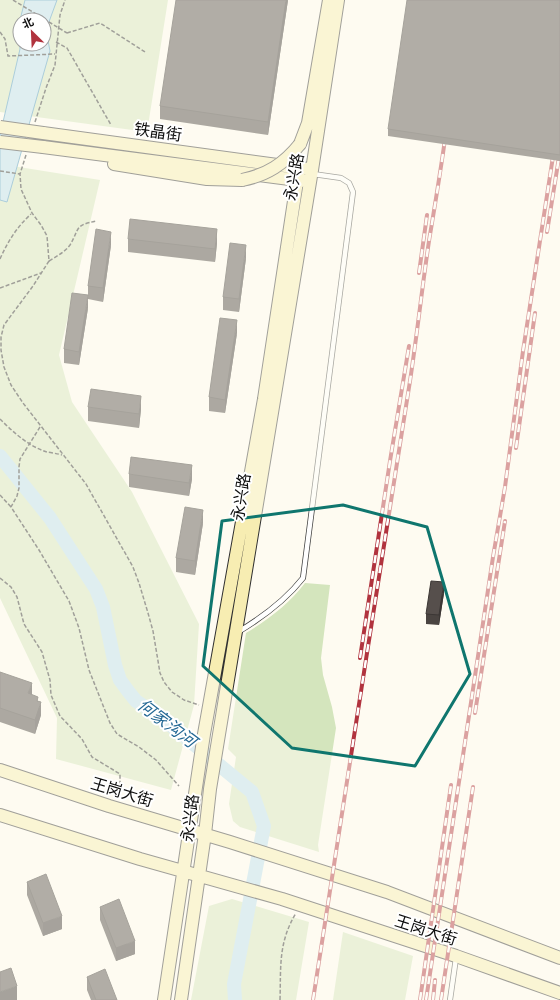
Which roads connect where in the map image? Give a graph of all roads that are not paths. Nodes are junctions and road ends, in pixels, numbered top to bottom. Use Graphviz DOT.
graph roads {
  1 [pos="329,0"];
  2 [pos="338,0"];
  3 [pos="0,128"];
  4 [pos="0,143"];
  5 [pos="306,174"];
  6 [pos="234,635"];
  7 [pos="0,770"];
  8 [pos="0,815"];
  9 [pos="189,830"];
  10 [pos="205,834"];
  11 [pos="184,871"];
  12 [pos="198,875"];
  13 [pos="456,956"];
  14 [pos="560,958"];
  15 [pos="560,993"];
  16 [pos="164,1000"];
  17 [pos="180,1000"];
  18 [pos="450,1000"];
  1 -- 4 [label="main road, bridge"];
  2 -- 5 [label="main road, 永兴路"];
  3 -- 5 [label="main road, 铁晶街, bridge"];
  4 -- 5 [label="main road, 铁晶街, bridge"];
  5 -- 6 [label="main road, 永兴路"];
  5 -- 6 [label="lane"];
  5 -- 9 [label="main road, 永兴路"];
  6 -- 10 [label="main road, 永兴路"];
  7 -- 9 [label="main road, 王岗大街"];
  8 -- 11 [label="main road"];
  9 -- 10 [label="main road, 王岗大街"];
  9 -- 11 [label="main road, 永兴路"];
  10 -- 12 [label="main road, 永兴路"];
  10 -- 14 [label="main road, 王岗大街"];
  11 -- 12 [label="main road"];
  11 -- 16 [label="main road, 永兴路"];
  12 -- 13 [label="main road, 王岗大街"];
  12 -- 17 [label="main road, 永兴路"];
  13 -- 15 [label="main road, 王岗大街"];
  13 -- 18 [label="lane"];
}
